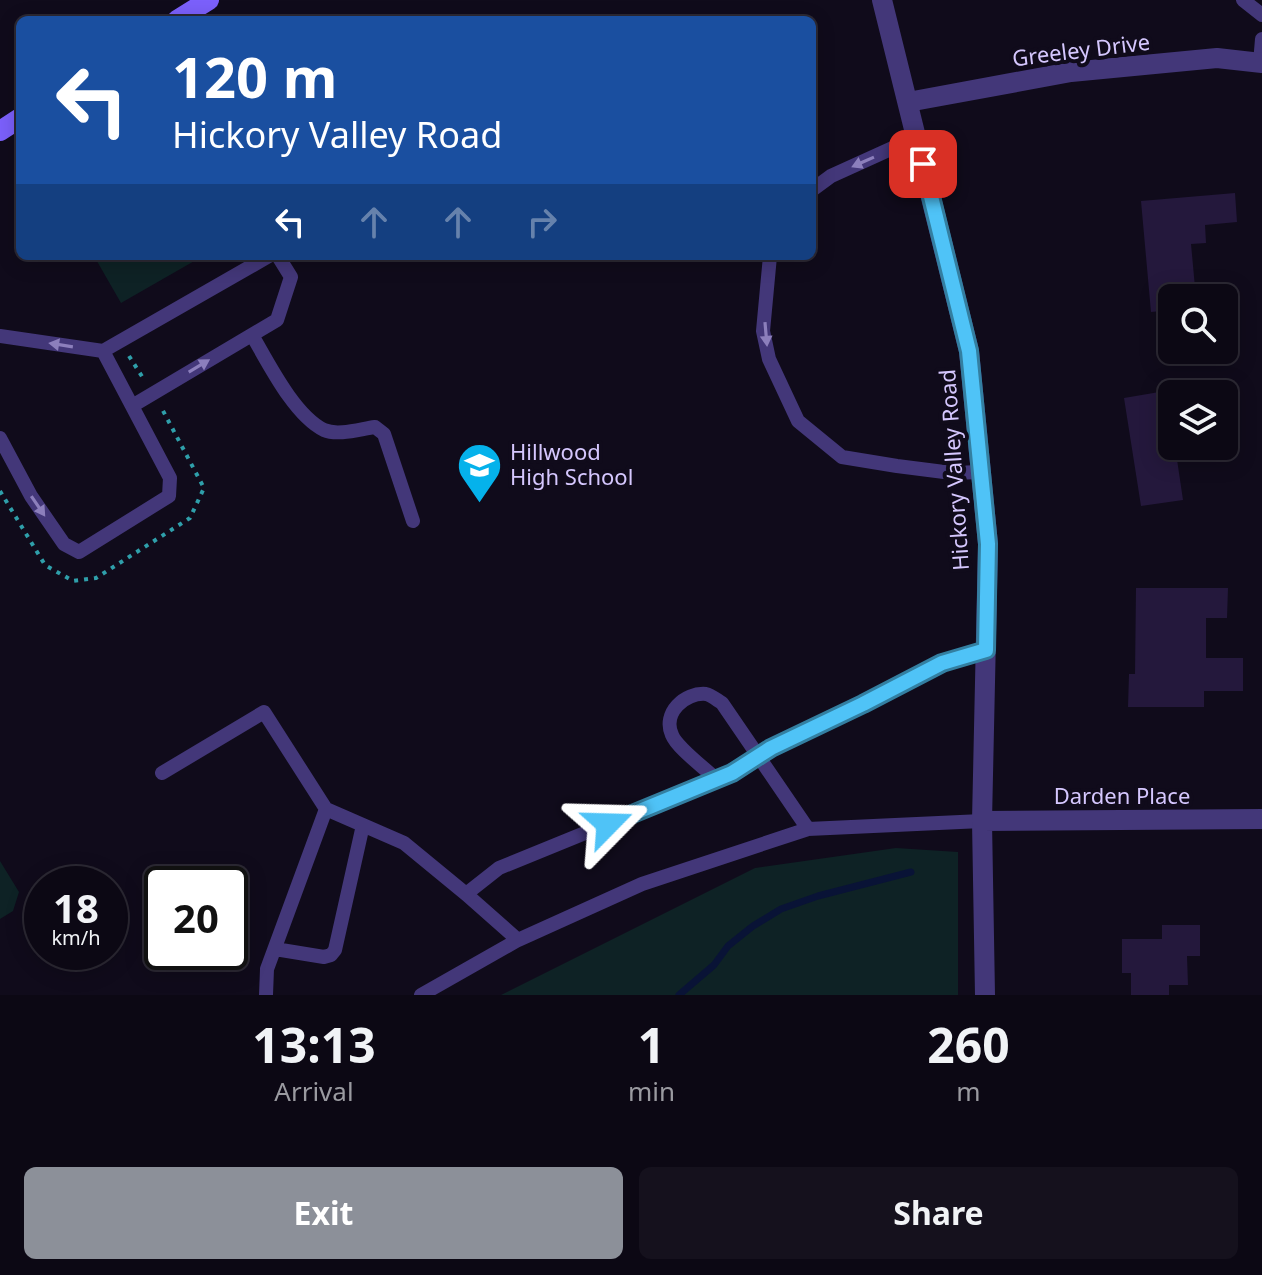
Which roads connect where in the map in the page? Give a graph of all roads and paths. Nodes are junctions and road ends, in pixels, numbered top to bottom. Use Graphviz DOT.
graph roads {
  1 [pos="209,0"];
  2 [pos="882,0"];
  3 [pos="1243,0"];
  4 [pos="1262,15"];
  5 [pos="183,16"];
  6 [pos="1262,39"];
  7 [pos="1261,63"];
  8 [pos="908,102"];
  9 [pos="917,137"];
  10 [pos="816,187"];
  11 [pos="262,260"];
  12 [pos="280,260"];
  13 [pos="770,260"];
  14 [pos="252,335"];
  15 [pos="0,336"];
  16 [pos="103,351"];
  17 [pos="129,356"];
  18 [pos="147,384"];
  19 [pos="132,406"];
  20 [pos="0,438"];
  21 [pos="980,472"];
  22 [pos="413,521"];
  23 [pos="986,650"];
  24 [pos="759,756"];
  25 [pos="162,773"];
  26 [pos="717,780"];
  27 [pos="326,809"];
  28 [pos="1262,819"];
  29 [pos="982,821"];
  30 [pos="363,825"];
  31 [pos="808,829"];
  32 [pos="466,894"];
  33 [pos="518,940"];
  34 [pos="275,949"];
  35 [pos="266,995"];
  36 [pos="421,995"];
  37 [pos="985,995"];
  1 -- 5 [label="street"];
  2 -- 8 [label="street, Hickory Valley Road"];
  3 -- 4 [label="lane"];
  6 -- 7 [label="lane"];
  7 -- 8 [label="street, Greeley Drive"];
  8 -- 9 [label="street, Hickory Valley Road"];
  9 -- 10 [label="lane, one-way"];
  9 -- 21 [label="street, Hickory Valley Road"];
  11 -- 16 [label="lane"];
  12 -- 14 [label="lane"];
  13 -- 21 [label="lane, one-way"];
  19 -- 14 [label="lane, one-way"];
  14 -- 22 [label="lane"];
  16 -- 15 [label="lane, one-way"];
  16 -- 19 [label="lane"];
  17 -- 18 [label="path"];
  20 -- 19 [label="lane, one-way"];
  21 -- 23 [label="street, Hickory Valley Road"];
  23 -- 24 [label="lane"];
  23 -- 29 [label="street, Hickory Valley Road"];
  24 -- 26 [label="lane"];
  24 -- 26 [label="lane"];
  24 -- 31 [label="lane"];
  25 -- 27 [label="lane"];
  26 -- 32 [label="lane"];
  27 -- 30 [label="lane"];
  27 -- 34 [label="lane"];
  28 -- 29 [label="street, Darden Place"];
  29 -- 31 [label="lane"];
  29 -- 37 [label="street, Hickory Valley Road"];
  30 -- 32 [label="lane"];
  30 -- 34 [label="lane"];
  31 -- 33 [label="lane"];
  32 -- 33 [label="lane"];
  33 -- 36 [label="lane"];
  34 -- 35 [label="lane"];
}
